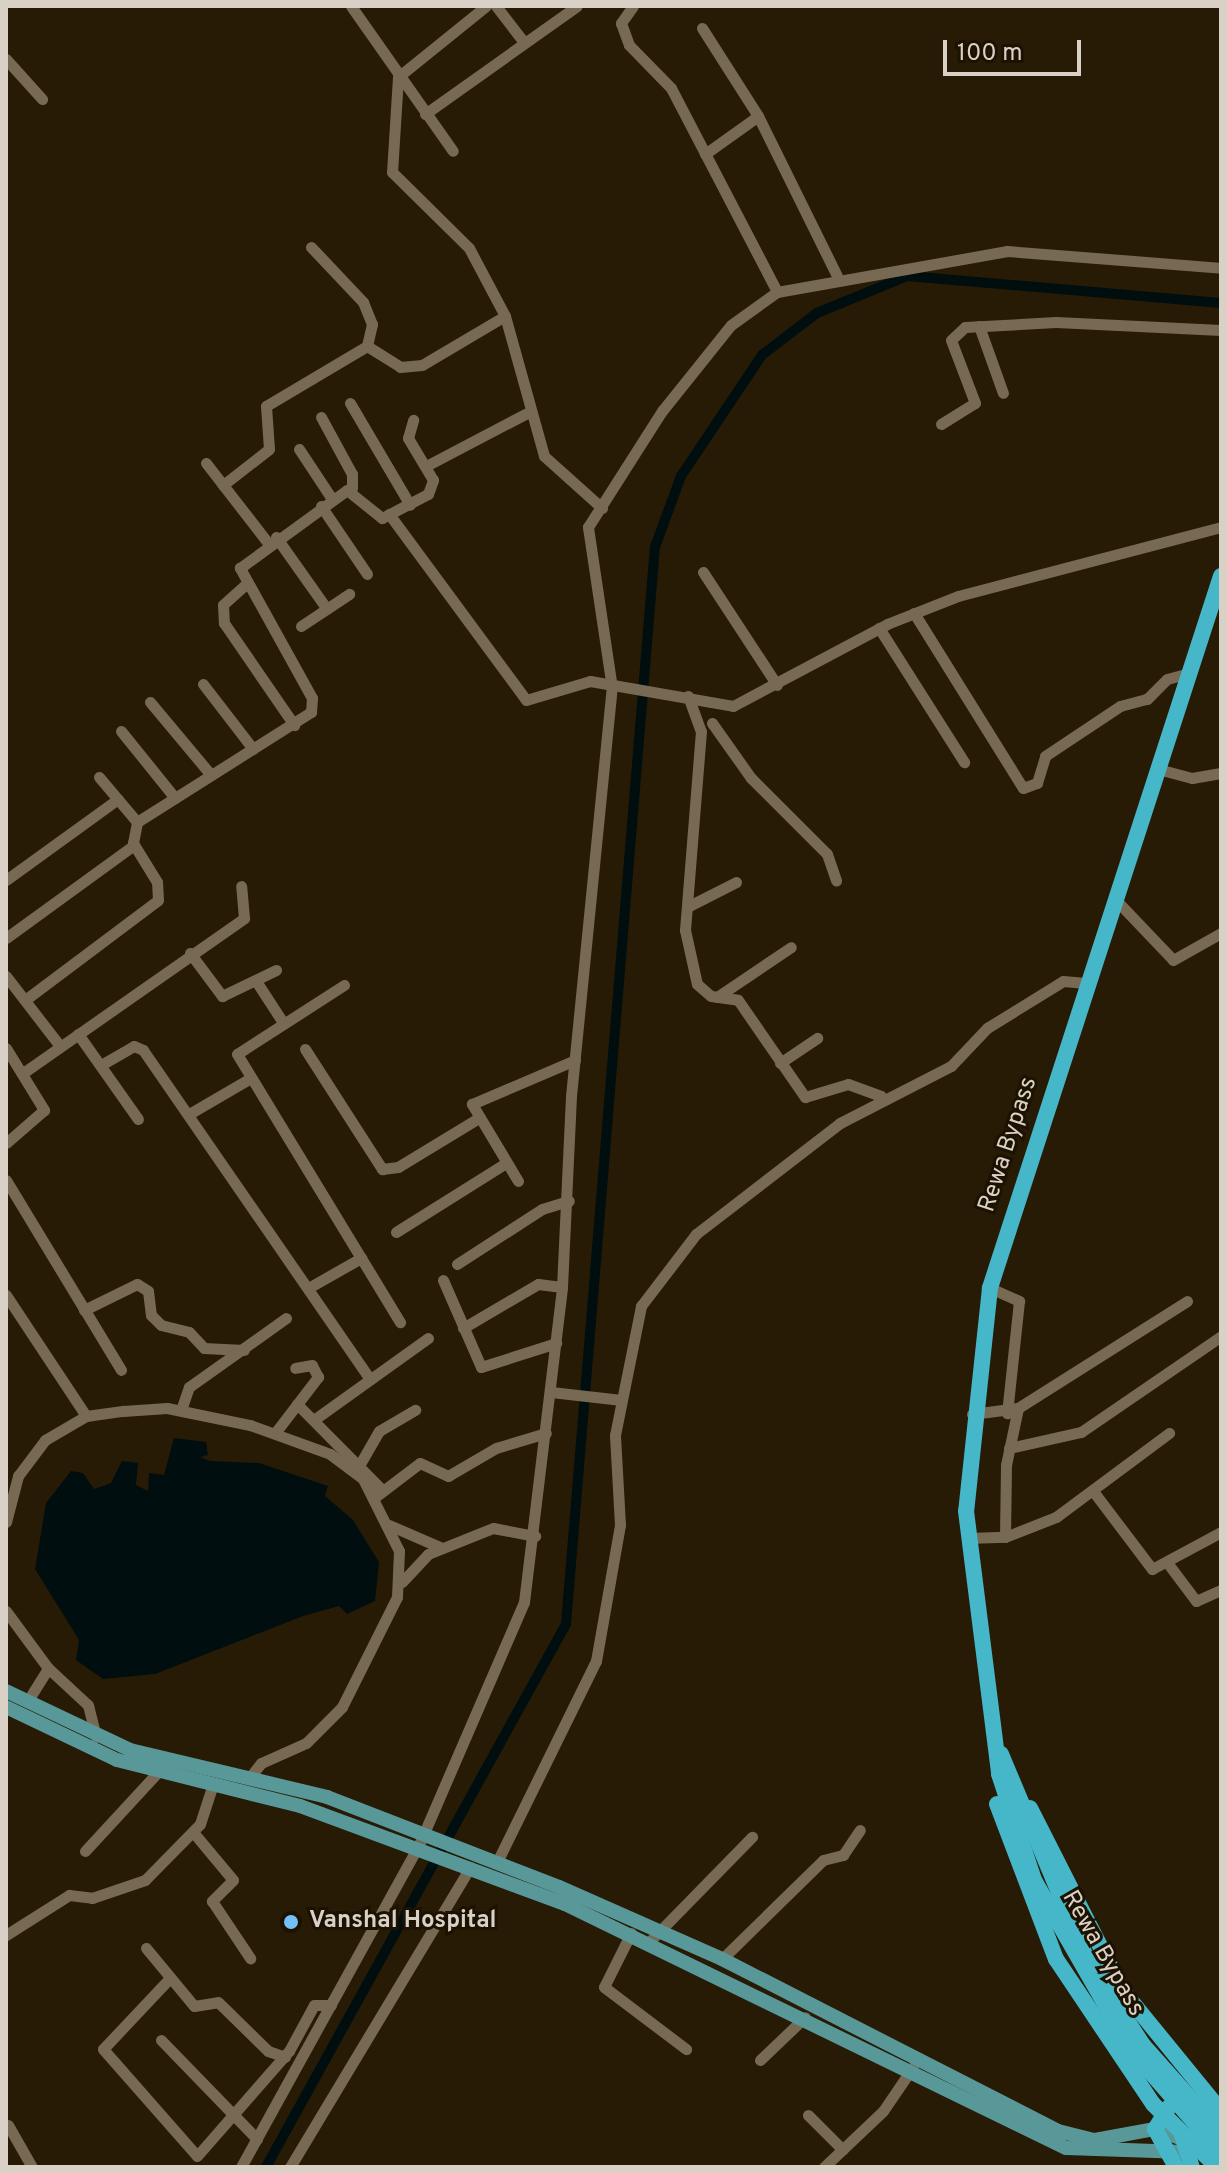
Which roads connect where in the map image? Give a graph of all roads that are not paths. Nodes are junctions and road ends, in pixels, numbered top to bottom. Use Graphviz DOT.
graph roads {
  1 [pos="351,6"];
  2 [pos="486,6"];
  3 [pos="496,6"];
  4 [pos="577,6"];
  5 [pos="633,6"];
  6 [pos="702,28"];
  7 [pos="523,41"];
  8 [pos="6,59"];
  9 [pos="398,77"];
  10 [pos="42,99"];
  11 [pos="425,114"];
  12 [pos="758,116"];
  13 [pos="453,151"];
  14 [pos="705,154"];
  15 [pos="311,247"];
  16 [pos="1221,268"];
  17 [pos="837,276"];
  18 [pos="777,292"];
  19 [pos="505,316"];
  20 [pos="979,326"];
  21 [pos="1221,330"];
  22 [pos="367,346"];
  23 [pos="1003,393"];
  24 [pos="350,403"];
  25 [pos="527,413"];
  26 [pos="321,417"];
  27 [pos="413,420"];
  28 [pos="941,424"];
  29 [pos="299,449"];
  30 [pos="206,463"];
  31 [pos="426,466"];
  32 [pos="223,485"];
  33 [pos="352,488"];
  34 [pos="326,502"];
  35 [pos="410,505"];
  36 [pos="602,508"];
  37 [pos="389,514"];
  38 [pos="1221,527"];
  39 [pos="272,540"];
  40 [pos="703,572"];
  41 [pos="367,574"];
  42 [pos="1221,576"];
  43 [pos="246,584"];
  44 [pos="349,594"];
  45 [pos="327,609"];
  46 [pos="914,613"];
  47 [pos="301,626"];
  48 [pos="879,628"];
  49 [pos="1190,673"];
  50 [pos="203,684"];
  51 [pos="777,685"];
  52 [pos="616,689"];
  53 [pos="688,696"];
  54 [pos="150,702"];
  55 [pos="737,706"];
  56 [pos="712,723"];
  57 [pos="294,725"];
  58 [pos="121,731"];
  59 [pos="701,731"];
  60 [pos="253,749"];
  61 [pos="964,762"];
  62 [pos="1158,769"];
  63 [pos="1221,773"];
  64 [pos="211,775"];
  65 [pos="99,777"];
  66 [pos="175,798"];
  67 [pos="118,799"];
  68 [pos="137,822"];
  69 [pos="134,845"];
  70 [pos="6,880"];
  71 [pos="836,880"];
  72 [pos="736,882"];
  73 [pos="241,886"];
  74 [pos="1115,899"];
  75 [pos="687,907"];
  76 [pos="1221,933"];
  77 [pos="6,938"];
  78 [pos="791,947"];
  79 [pos="190,953"];
  80 [pos="276,970"];
  81 [pos="6,976"];
  82 [pos="256,981"];
  83 [pos="1086,983"];
  84 [pos="344,985"];
  85 [pos="717,997"];
  86 [pos="25,1000"];
  87 [pos="282,1021"];
  88 [pos="78,1034"];
  89 [pos="817,1038"];
  90 [pos="60,1046"];
  91 [pos="6,1048"];
  92 [pos="305,1049"];
  93 [pos="575,1060"];
  94 [pos="780,1063"];
  95 [pos="101,1065"];
  96 [pos="23,1073"];
  97 [pos="249,1079"];
  98 [pos="881,1096"];
  99 [pos="189,1114"];
  100 [pos="138,1119"];
  101 [pos="477,1119"];
  102 [pos="6,1143"];
  103 [pos="506,1163"];
  104 [pos="6,1180"];
  105 [pos="518,1181"];
  106 [pos="569,1201"];
  107 [pos="396,1232"];
  108 [pos="361,1258"];
  109 [pos="457,1264"];
  110 [pos="443,1280"];
  111 [pos="310,1287"];
  112 [pos="562,1287"];
  113 [pos="990,1288"];
  114 [pos="6,1295"];
  115 [pos="1187,1301"];
  116 [pos="84,1310"];
  117 [pos="286,1318"];
  118 [pos="400,1322"];
  119 [pos="463,1328"];
  120 [pos="1221,1336"];
  121 [pos="428,1338"];
  122 [pos="556,1343"];
  123 [pos="244,1350"];
  124 [pos="295,1368"];
  125 [pos="121,1370"];
  126 [pos="370,1379"];
  127 [pos="554,1393"];
  128 [pos="617,1400"];
  129 [pos="297,1404"];
  130 [pos="181,1410"];
  131 [pos="415,1410"];
  132 [pos="1012,1411"];
  133 [pos="971,1414"];
  134 [pos="86,1416"];
  135 [pos="315,1419"];
  136 [pos="275,1433"];
  137 [pos="546,1433"];
  138 [pos="1169,1433"];
  139 [pos="1009,1448"];
  140 [pos="360,1464"];
  141 [pos="1093,1491"];
  142 [pos="379,1494"];
  143 [pos="6,1522"];
  144 [pos="389,1525"];
  145 [pos="1221,1532"];
  146 [pos="535,1536"];
  147 [pos="1005,1537"];
  148 [pos="968,1538"];
  149 [pos="442,1548"];
  150 [pos="1169,1565"];
  151 [pos="402,1583"];
  152 [pos="1221,1590"];
  153 [pos="6,1611"];
  154 [pos="48,1668"];
  155 [pos="6,1691"];
  156 [pos="17,1704"];
  157 [pos="96,1737"];
  158 [pos="999,1749"];
  159 [pos="157,1773"];
  160 [pos="999,1774"];
  161 [pos="250,1777"];
  162 [pos="213,1784"];
  163 [pos="1015,1787"];
  164 [pos="860,1830"];
  165 [pos="193,1832"];
  166 [pos="1024,1835"];
  167 [pos="752,1837"];
  168 [pos="426,1844"];
  169 [pos="85,1851"];
  170 [pos="470,1862"];
  171 [pos="497,1862"];
  172 [pos="631,1933"];
  173 [pos="6,1935"];
  174 [pos="653,1935"];
  175 [pos="146,1948"];
  176 [pos="250,1958"];
  177 [pos="722,1959"];
  178 [pos="169,1979"];
  179 [pos="331,2005"];
  180 [pos="805,2017"];
  181 [pos="161,2040"];
  182 [pos="686,2049"];
  183 [pos="285,2057"];
  184 [pos="760,2060"];
  185 [pos="915,2064"];
  186 [pos="1195,2083"];
  187 [pos="1216,2106"];
  188 [pos="1162,2113"];
  189 [pos="808,2115"];
  190 [pos="233,2118"];
  191 [pos="8,2125"];
  192 [pos="1155,2129"];
  193 [pos="1221,2133"];
  194 [pos="257,2139"];
  195 [pos="1164,2147"];
  196 [pos="1185,2148"];
  197 [pos="843,2150"];
  198 [pos="1221,2153"];
  199 [pos="32,2167"];
  200 [pos="241,2167"];
  201 [pos="290,2167"];
  202 [pos="824,2167"];
  203 [pos="1176,2167"];
  204 [pos="1217,2167"];
  1 -- 9 [label="street"];
  2 -- 9 [label="street"];
  3 -- 7 [label="street"];
  4 -- 7 [label="street"];
  5 -- 14 [label="street"];
  6 -- 12 [label="street"];
  7 -- 11 [label="street"];
  8 -- 10 [label="street"];
  9 -- 11 [label="street"];
  9 -- 19 [label="street"];
  11 -- 13 [label="street"];
  12 -- 14 [label="street"];
  12 -- 17 [label="street"];
  14 -- 18 [label="street"];
  15 -- 22 [label="street"];
  16 -- 17 [label="street"];
  17 -- 18 [label="street"];
  18 -- 36 [label="street"];
  19 -- 22 [label="street"];
  19 -- 25 [label="street"];
  20 -- 21 [label="street"];
  20 -- 23 [label="street"];
  20 -- 28 [label="street"];
  22 -- 32 [label="street"];
  24 -- 35 [label="street"];
  25 -- 31 [label="street"];
  25 -- 36 [label="street"];
  26 -- 33 [label="street"];
  27 -- 31 [label="street"];
  29 -- 34 [label="street"];
  30 -- 32 [label="street"];
  31 -- 35 [label="street"];
  32 -- 39 [label="street"];
  33 -- 34 [label="street"];
  33 -- 37 [label="street"];
  34 -- 39 [label="street"];
  34 -- 41 [label="street"];
  35 -- 37 [label="street"];
  36 -- 52 [label="street"];
  37 -- 52 [label="street"];
  38 -- 46 [label="street"];
  39 -- 43 [label="street"];
  39 -- 45 [label="street"];
  40 -- 51 [label="street"];
  42 -- 49 [label="highway, Rewa Bypass"];
  43 -- 57 [label="street"];
  43 -- 57 [label="street"];
  44 -- 45 [label="street"];
  45 -- 47 [label="street"];
  46 -- 48 [label="street"];
  46 -- 49 [label="street"];
  48 -- 51 [label="street"];
  48 -- 61 [label="street"];
  49 -- 62 [label="highway, Rewa Bypass"];
  50 -- 60 [label="street"];
  51 -- 55 [label="street"];
  52 -- 53 [label="street"];
  52 -- 93 [label="street"];
  53 -- 55 [label="street"];
  53 -- 59 [label="street"];
  54 -- 64 [label="street"];
  55 -- 56 [label="street"];
  56 -- 59 [label="street"];
  56 -- 71 [label="street"];
  57 -- 60 [label="street"];
  58 -- 66 [label="street"];
  59 -- 75 [label="street"];
  60 -- 64 [label="street"];
  62 -- 63 [label="street"];
  62 -- 74 [label="highway, Rewa Bypass"];
  64 -- 66 [label="street"];
  65 -- 67 [label="street"];
  66 -- 68 [label="street"];
  67 -- 68 [label="street"];
  67 -- 70 [label="street"];
  68 -- 69 [label="street"];
  69 -- 77 [label="street"];
  69 -- 86 [label="street"];
  72 -- 75 [label="street"];
  73 -- 79 [label="street"];
  74 -- 76 [label="street"];
  74 -- 83 [label="highway, Rewa Bypass"];
  75 -- 85 [label="street"];
  78 -- 85 [label="street"];
  79 -- 82 [label="street"];
  79 -- 88 [label="street"];
  80 -- 82 [label="street"];
  81 -- 86 [label="street"];
  82 -- 87 [label="street"];
  83 -- 98 [label="street"];
  83 -- 113 [label="highway, Rewa Bypass"];
  84 -- 87 [label="street"];
  85 -- 94 [label="street"];
  86 -- 90 [label="street"];
  87 -- 97 [label="street"];
  88 -- 90 [label="street"];
  88 -- 95 [label="street"];
  89 -- 94 [label="street"];
  90 -- 96 [label="street"];
  91 -- 96 [label="street"];
  92 -- 101 [label="street"];
  93 -- 101 [label="street"];
  93 -- 106 [label="street"];
  94 -- 98 [label="street"];
  95 -- 99 [label="street"];
  95 -- 100 [label="street"];
  96 -- 102 [label="street"];
  97 -- 99 [label="street"];
  97 -- 108 [label="street"];
  98 -- 128 [label="street"];
  99 -- 111 [label="street"];
  101 -- 103 [label="street"];
  103 -- 105 [label="street"];
  103 -- 107 [label="street"];
  104 -- 116 [label="street"];
  106 -- 109 [label="street"];
  106 -- 112 [label="street"];
  108 -- 111 [label="street"];
  108 -- 118 [label="street"];
  110 -- 119 [label="street"];
  111 -- 126 [label="street"];
  112 -- 119 [label="street"];
  112 -- 122 [label="street"];
  113 -- 132 [label="street"];
  113 -- 133 [label="highway, Rewa Bypass"];
  114 -- 134 [label="street"];
  115 -- 132 [label="street"];
  116 -- 123 [label="street"];
  116 -- 125 [label="street"];
  117 -- 123 [label="street"];
  119 -- 122 [label="street"];
  120 -- 139 [label="street"];
  121 -- 126 [label="street"];
  122 -- 127 [label="street"];
  123 -- 130 [label="street"];
  124 -- 129 [label="street"];
  126 -- 135 [label="street"];
  127 -- 128 [label="street"];
  127 -- 137 [label="street"];
  128 -- 171 [label="street"];
  129 -- 135 [label="street"];
  129 -- 136 [label="street"];
  130 -- 134 [label="street"];
  130 -- 136 [label="street"];
  131 -- 140 [label="street"];
  132 -- 133 [label="street"];
  132 -- 139 [label="street"];
  133 -- 148 [label="highway, Rewa Bypass"];
  134 -- 143 [label="street"];
  135 -- 140 [label="street"];
  136 -- 142 [label="street"];
  137 -- 142 [label="street"];
  137 -- 146 [label="street"];
  138 -- 141 [label="street"];
  139 -- 147 [label="street"];
  140 -- 142 [label="street"];
  141 -- 147 [label="street"];
  141 -- 150 [label="street"];
  142 -- 144 [label="street"];
  144 -- 149 [label="street"];
  144 -- 151 [label="street"];
  145 -- 150 [label="street"];
  146 -- 149 [label="street"];
  146 -- 168 [label="street"];
  147 -- 148 [label="street"];
  148 -- 158 [label="highway, Rewa Bypass"];
  149 -- 151 [label="street"];
  150 -- 152 [label="street"];
  151 -- 161 [label="street"];
  153 -- 154 [label="street"];
  154 -- 156 [label="street"];
  154 -- 157 [label="street"];
  155 -- 156 [label="main road"];
  156 -- 157 [label="main road"];
  156 -- 159 [label="main road"];
  157 -- 161 [label="main road"];
  158 -- 160 [label="highway, Rewa Bypass"];
  158 -- 163 [label="highway, Rewa Bypass"];
  159 -- 162 [label="main road"];
  159 -- 169 [label="street"];
  160 -- 166 [label="highway, Rewa Bypass"];
  160 -- 188 [label="highway"];
  161 -- 168 [label="main road"];
  162 -- 165 [label="street"];
  162 -- 168 [label="main road"];
  163 -- 166 [label="highway, Rewa Bypass"];
  163 -- 186 [label="highway"];
  164 -- 177 [label="street"];
  165 -- 173 [label="street"];
  165 -- 176 [label="street"];
  166 -- 193 [label="highway, Rewa Bypass"];
  166 -- 198 [label="highway, Rewa Bypass"];
  167 -- 174 [label="street"];
  168 -- 170 [label="main road"];
  168 -- 179 [label="street"];
  170 -- 171 [label="main road"];
  170 -- 172 [label="main road"];
  170 -- 201 [label="street"];
  171 -- 174 [label="main road"];
  172 -- 174 [label="main road"];
  172 -- 182 [label="street"];
  174 -- 177 [label="main road"];
  174 -- 180 [label="main road"];
  175 -- 178 [label="street"];
  177 -- 185 [label="main road"];
  178 -- 183 [label="street"];
  178 -- 190 [label="street"];
  179 -- 183 [label="street"];
  179 -- 194 [label="street"];
  180 -- 184 [label="street"];
  180 -- 185 [label="main road"];
  181 -- 190 [label="street"];
  183 -- 190 [label="street"];
  185 -- 192 [label="main road"];
  185 -- 195 [label="main road"];
  185 -- 197 [label="street"];
  186 -- 187 [label="highway"];
  186 -- 188 [label="highway"];
  187 -- 196 [label="highway"];
  188 -- 192 [label="highway"];
  188 -- 196 [label="highway"];
  189 -- 197 [label="street"];
  190 -- 194 [label="street"];
  191 -- 199 [label="street"];
  192 -- 195 [label="highway"];
  192 -- 196 [label="main road"];
  194 -- 200 [label="street"];
  195 -- 196 [label="main road"];
  195 -- 203 [label="highway"];
  196 -- 204 [label="highway"];
  197 -- 202 [label="street"];
}
